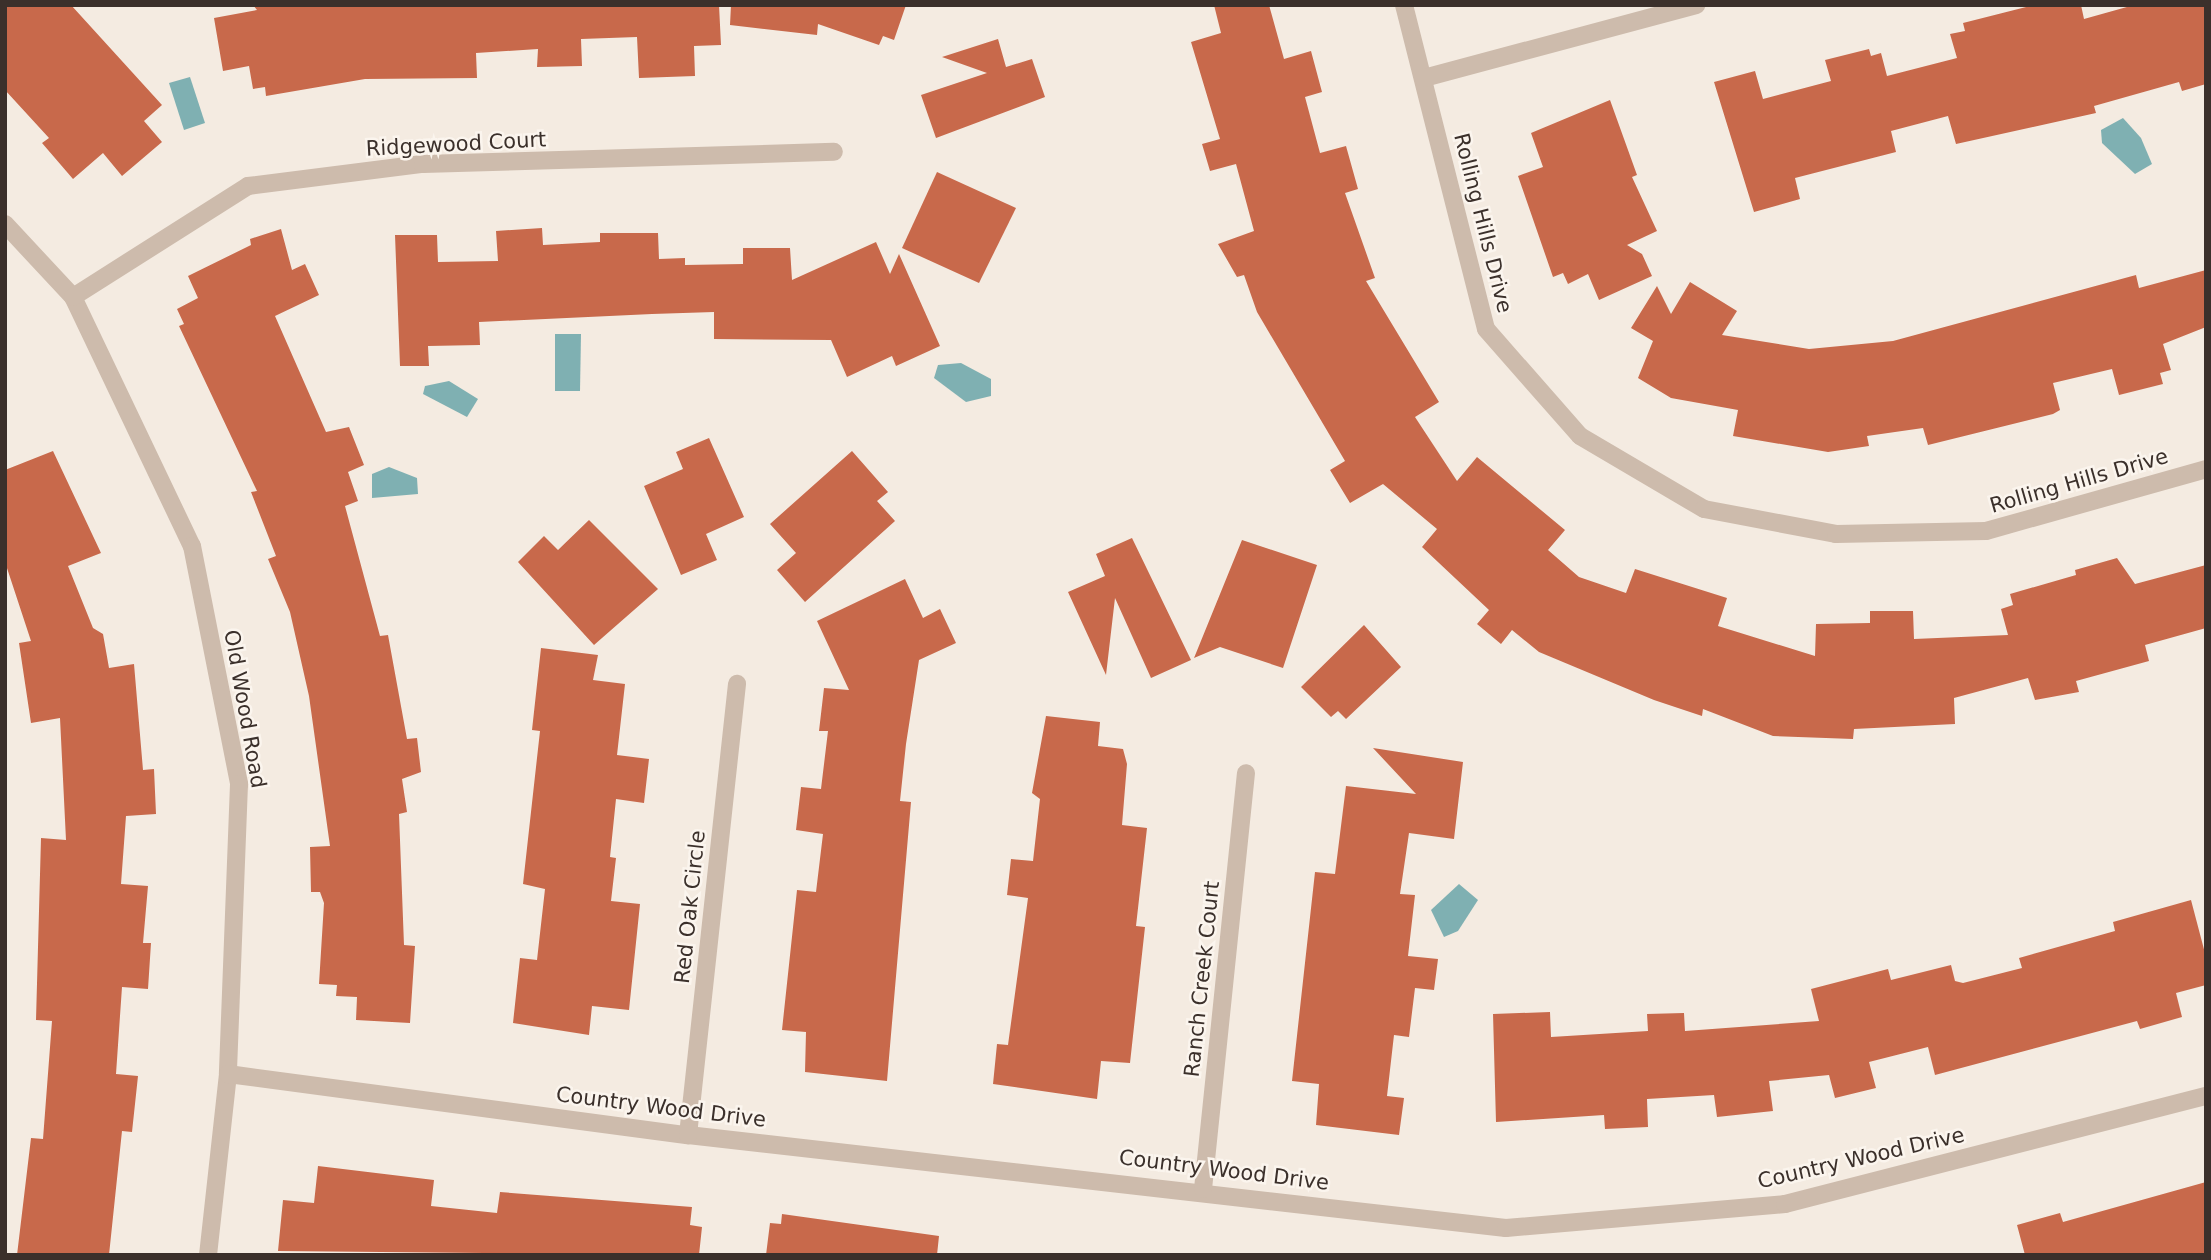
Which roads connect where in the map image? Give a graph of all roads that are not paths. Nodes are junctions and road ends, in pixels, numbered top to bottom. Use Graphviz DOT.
graph roads {
  1 [pos="1404,5"];
  2 [pos="1696,5"];
  3 [pos="1424,78"];
  4 [pos="834,152"];
  5 [pos="5,224"];
  6 [pos="73,297"];
  7 [pos="2206,469"];
  8 [pos="737,684"];
  9 [pos="1246,773"];
  10 [pos="228,1074"];
  11 [pos="2206,1096"];
  12 [pos="688,1135"];
  13 [pos="1203,1189"];
  14 [pos="208,1255"];
  1 -- 3 [label="street, Rolling Hills Drive"];
  2 -- 3 [label="street"];
  3 -- 7 [label="street, Rolling Hills Drive"];
  4 -- 6 [label="street, Ridgewood Court"];
  5 -- 6 [label="street, Old Wood Road"];
  6 -- 10 [label="street, Old Wood Road"];
  8 -- 12 [label="street, Red Oak Circle"];
  9 -- 13 [label="street, Ranch Creek Court"];
  10 -- 12 [label="street, Country Wood Drive"];
  10 -- 14 [label="street, Old Wood Road"];
  11 -- 13 [label="street, Country Wood Drive"];
  12 -- 13 [label="street, Country Wood Drive"];
}
